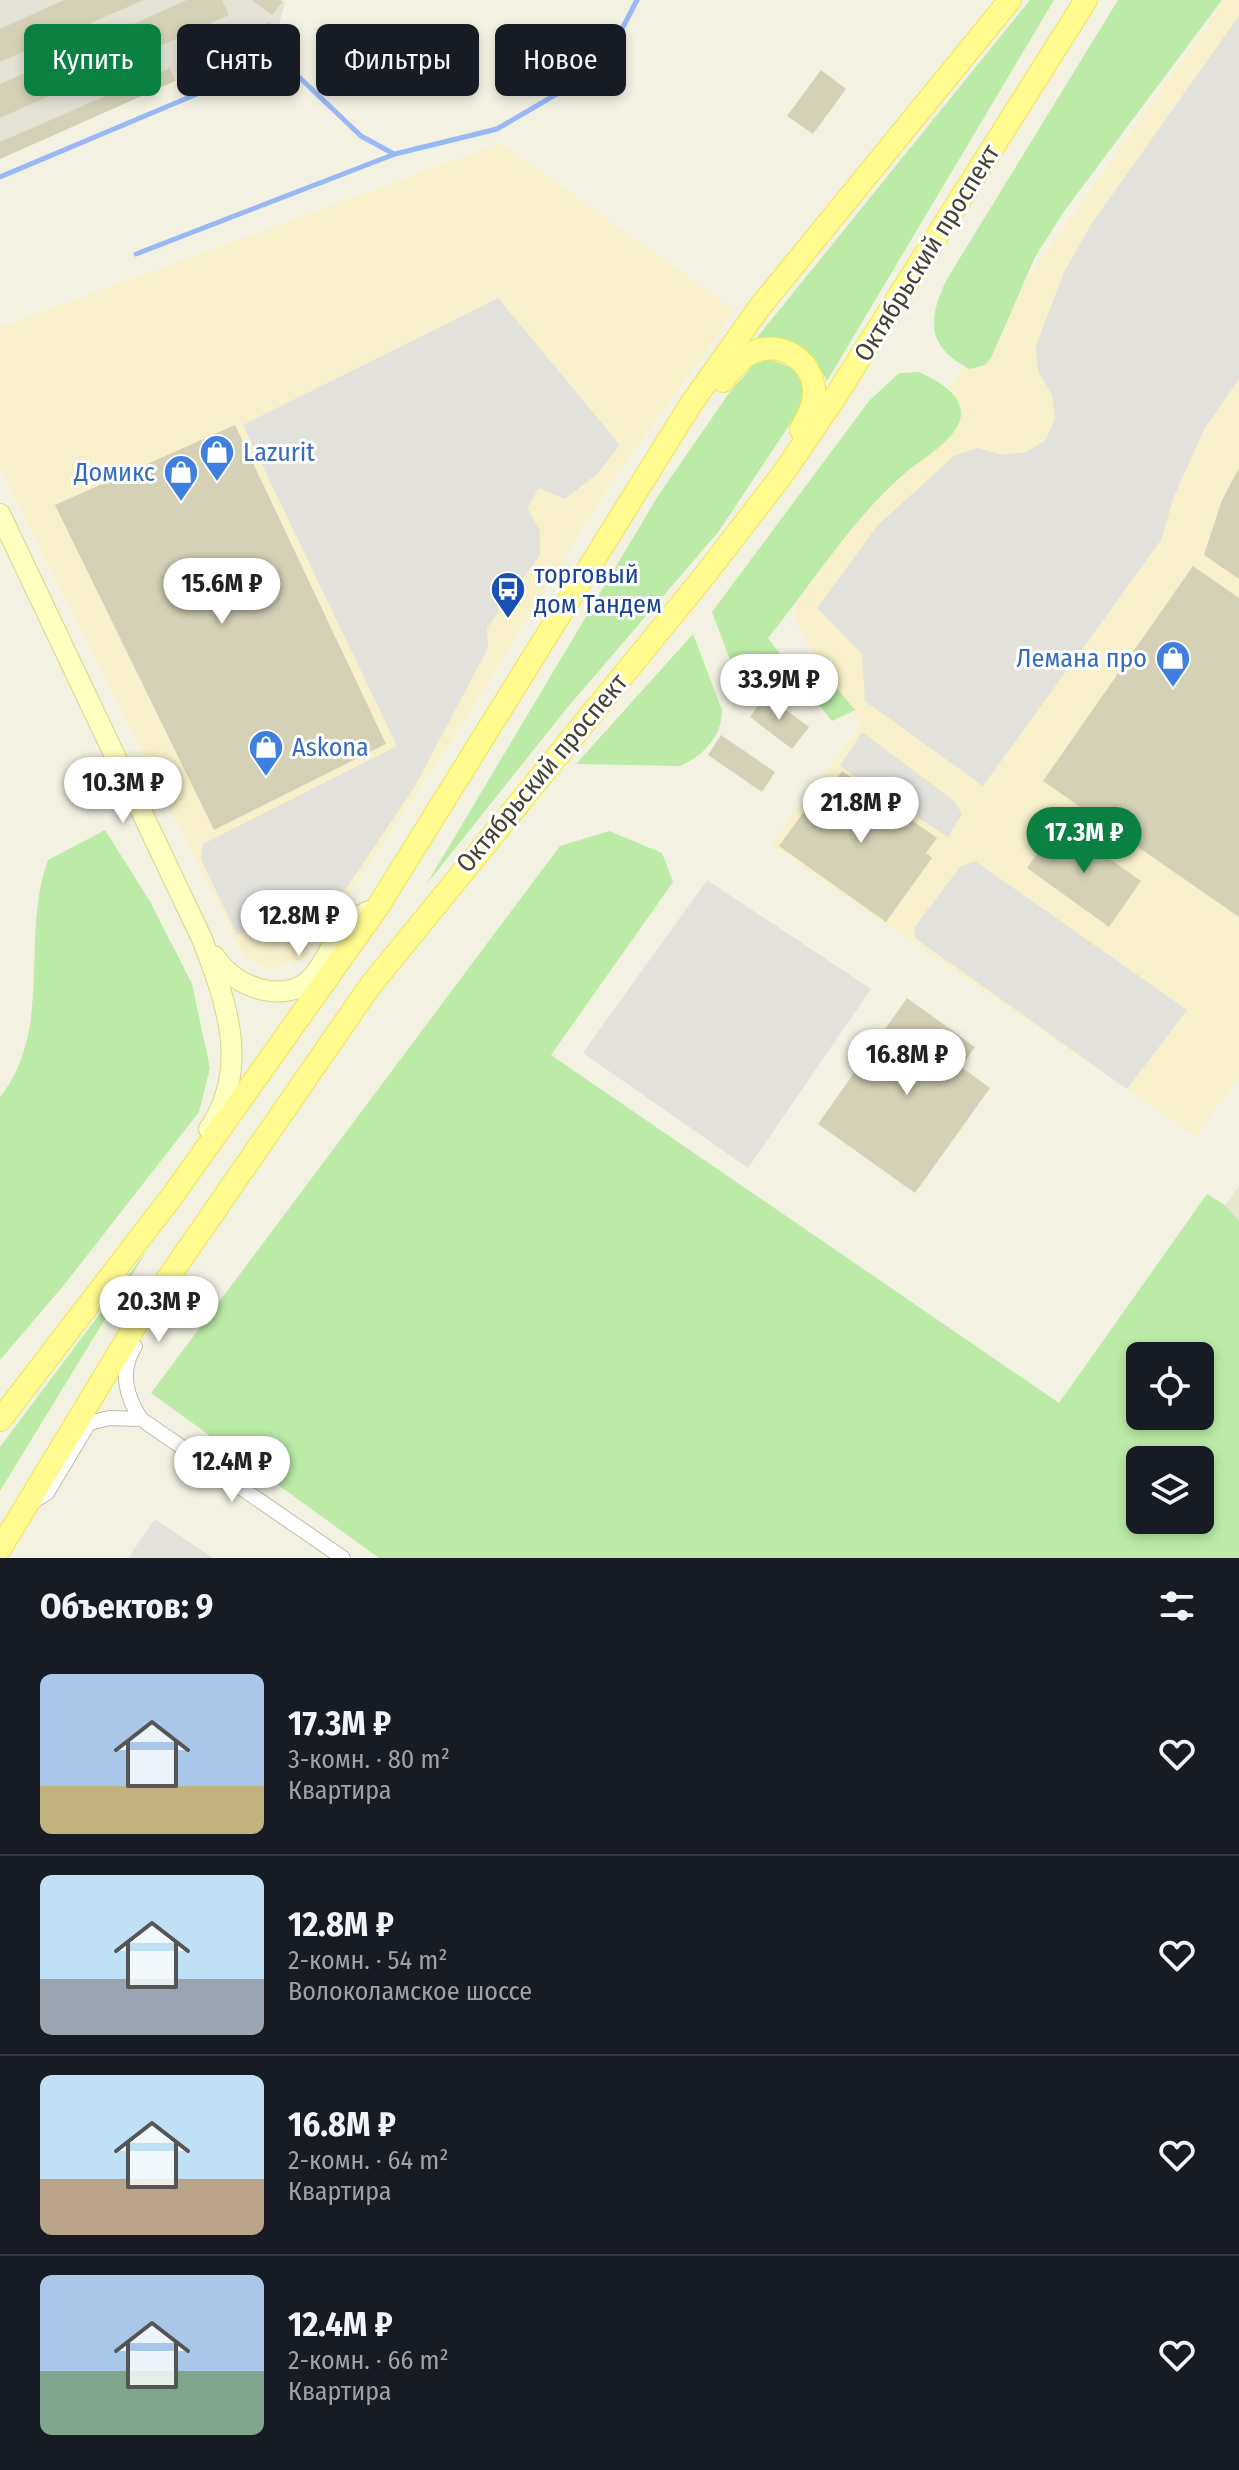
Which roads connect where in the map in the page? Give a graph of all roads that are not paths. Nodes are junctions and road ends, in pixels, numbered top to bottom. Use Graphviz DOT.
graph roads {
  1 [pos="1010,0"];
  2 [pos="1086,0"];
  3 [pos="663,446"];
  4 [pos="782,475"];
  5 [pos="0,514"];
  6 [pos="377,908"];
  7 [pos="202,939"];
  8 [pos="173,1195"];
  9 [pos="169,1278"];
  10 [pos="141,1419"];
  11 [pos="0,1420"];
  12 [pos="24,1507"];
  13 [pos="0,1549"];
  14 [pos="343,1558"];
  1 -- 3 [label="main road, Октябрьский проспект"];
  2 -- 4 [label="main road, Октябрьский проспект"];
  3 -- 4 [label="main road"];
  3 -- 6 [label="main road, Октябрьский проспект"];
  4 -- 9 [label="main road, Октябрьский проспект"];
  5 -- 7 [label="main road"];
  6 -- 7 [label="main road"];
  6 -- 8 [label="main road, Октябрьский проспект"];
  7 -- 8 [label="main road"];
  8 -- 11 [label="main road, Октябрьский проспект"];
  9 -- 10 [label="street"];
  9 -- 12 [label="main road, Октябрьский проспект"];
  10 -- 12 [label="street"];
  10 -- 14 [label="street"];
  12 -- 13 [label="main road, Октябрьский проспект"];
}
